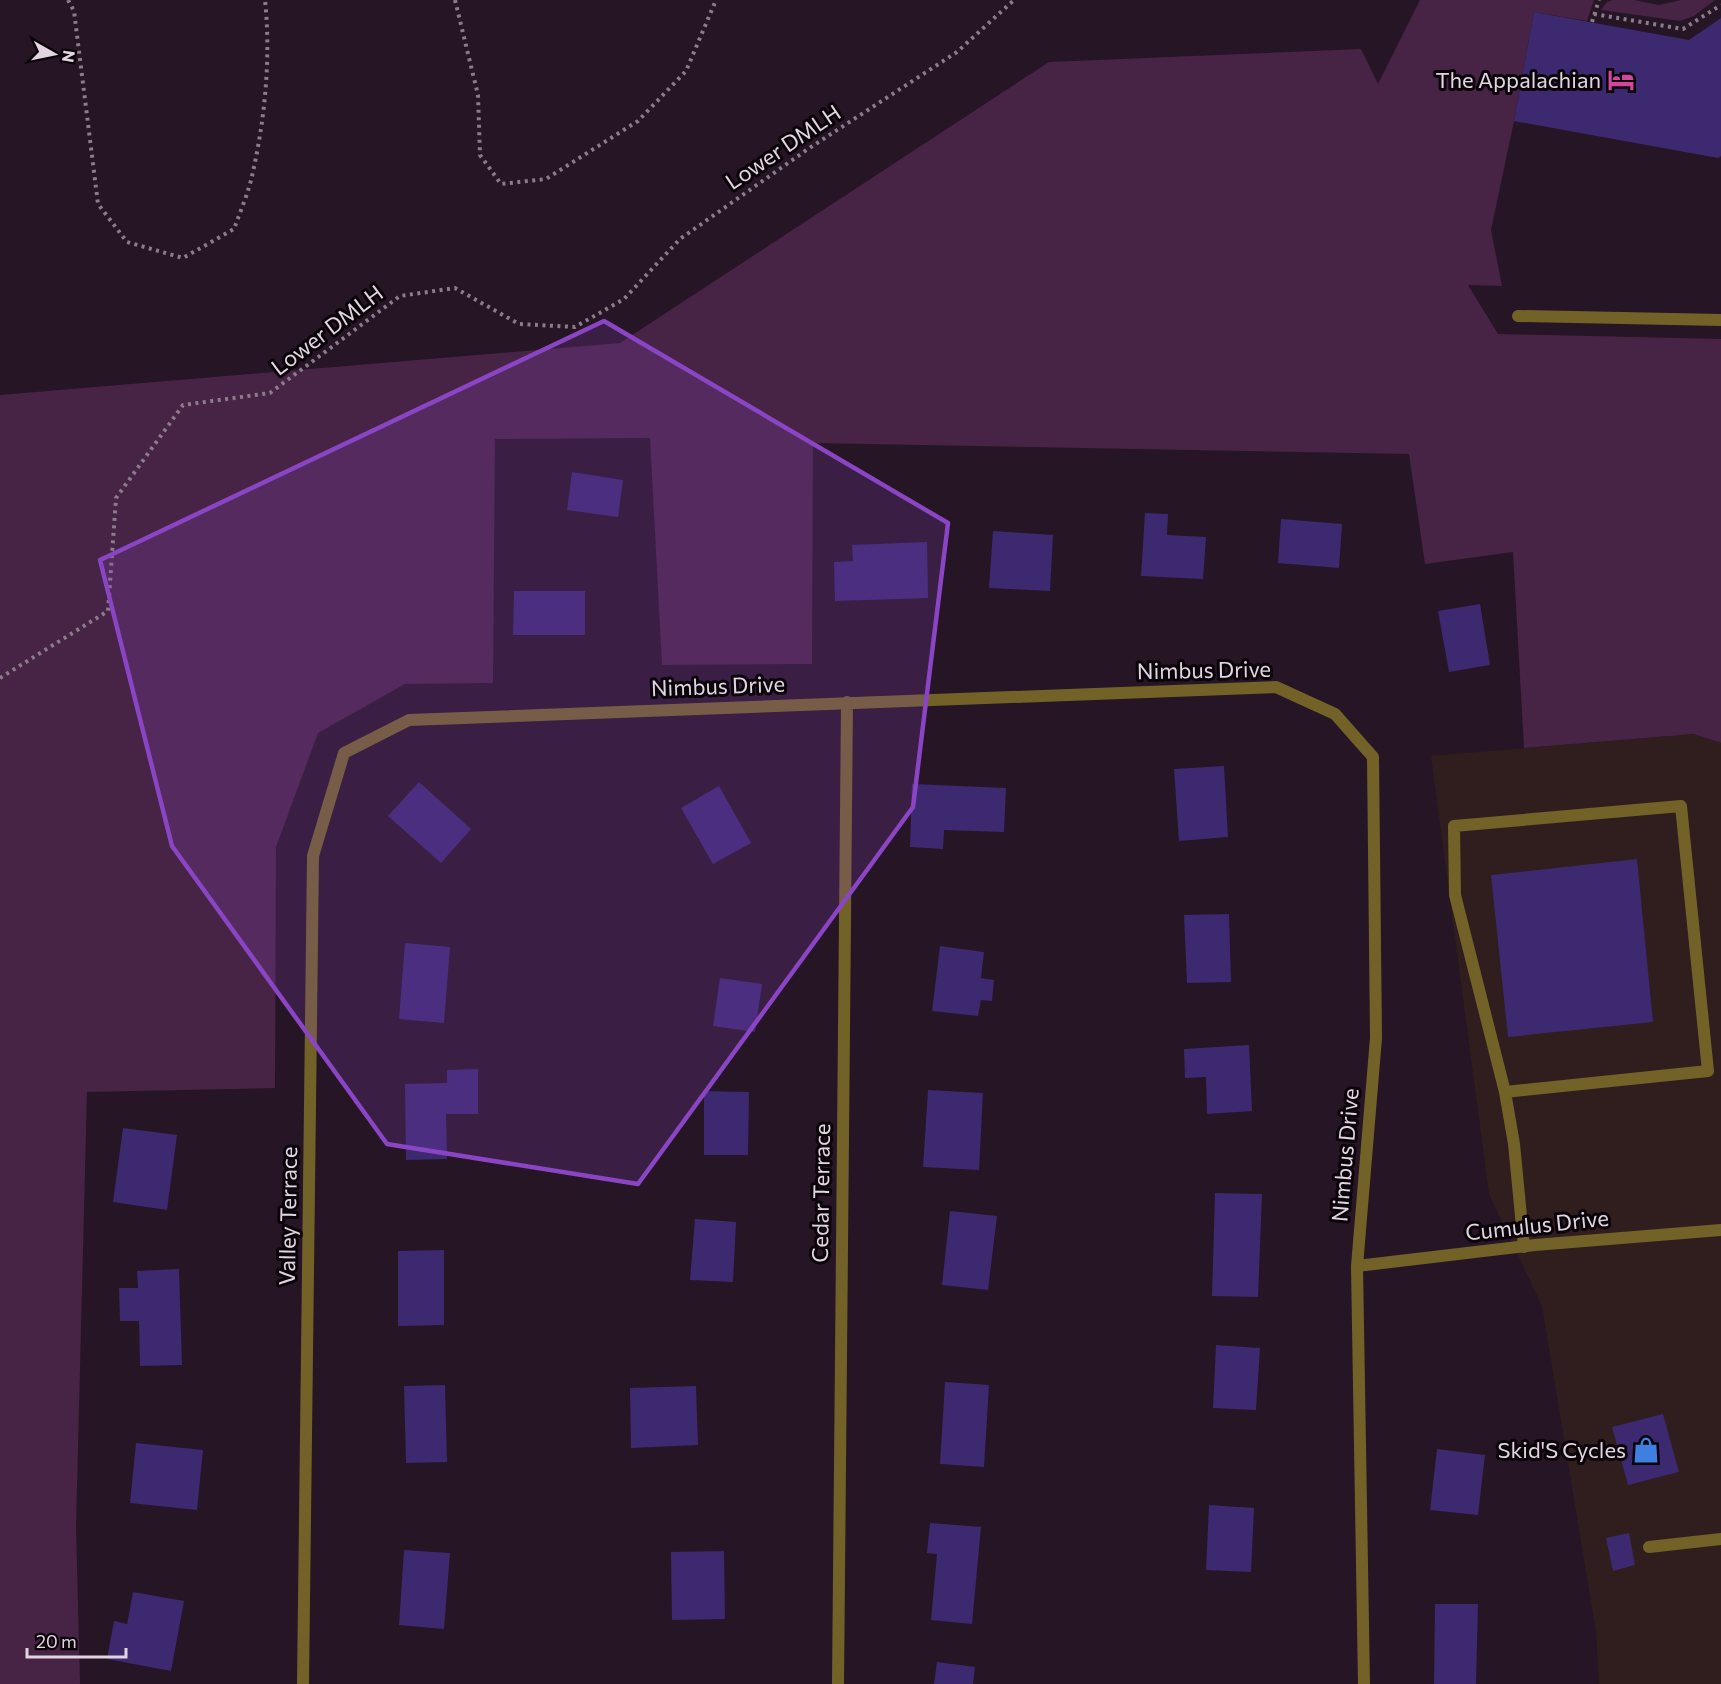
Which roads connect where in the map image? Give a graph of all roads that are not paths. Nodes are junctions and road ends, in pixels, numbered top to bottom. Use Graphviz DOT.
graph roads {
  1 [pos="1518,315"];
  2 [pos="1721,320"];
  3 [pos="847,702"];
  4 [pos="344,753"];
  5 [pos="1506,1092"];
  6 [pos="1721,1230"];
  7 [pos="1524,1246"];
  8 [pos="1357,1266"];
  9 [pos="1721,1539"];
  10 [pos="1649,1547"];
  11 [pos="303,1684"];
  12 [pos="838,1684"];
  13 [pos="1364,1684"];
  1 -- 2 [label="street"];
  3 -- 4 [label="street, Nimbus Drive"];
  3 -- 8 [label="street, Nimbus Drive"];
  3 -- 12 [label="street, Cedar Terrace"];
  4 -- 11 [label="street, Valley Terrace"];
  5 -- 5 [label="street"];
  5 -- 7 [label="street"];
  6 -- 7 [label="street, Cumulus Drive"];
  7 -- 8 [label="street, Cumulus Drive"];
  8 -- 13 [label="street, Nimbus Drive"];
  9 -- 10 [label="street"];
}
